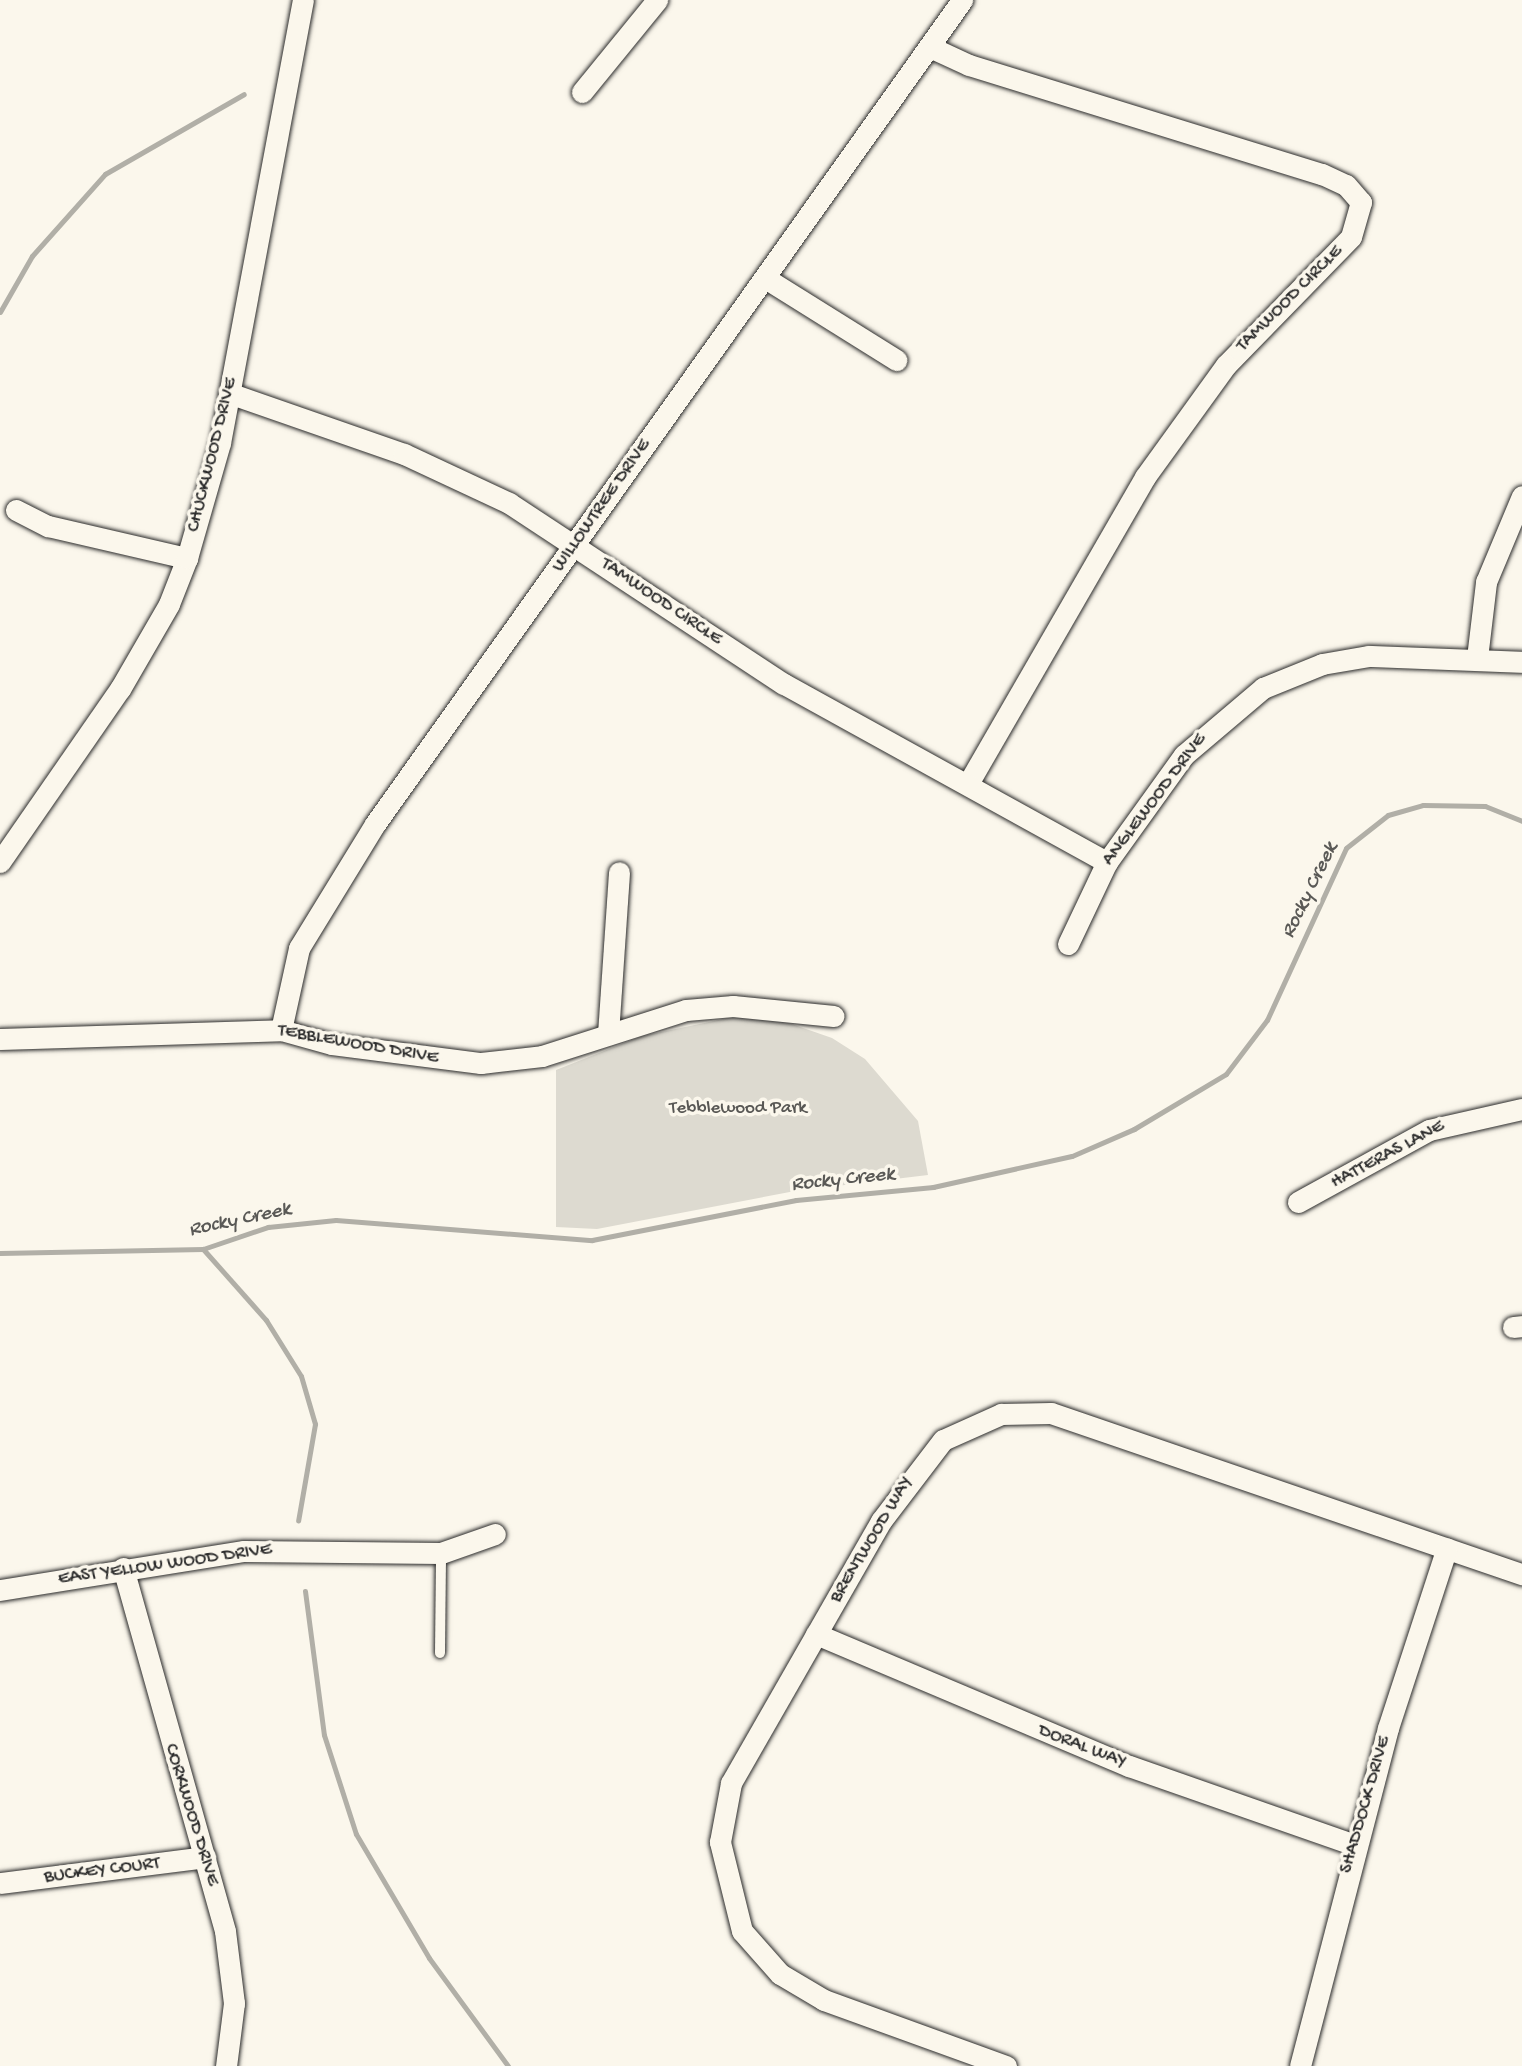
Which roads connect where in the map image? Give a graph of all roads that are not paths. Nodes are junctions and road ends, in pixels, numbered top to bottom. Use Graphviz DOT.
graph roads {
  1 [pos="303,0"];
  2 [pos="657,0"];
  3 [pos="962,0"];
  4 [pos="930,47"];
  5 [pos="582,92"];
  6 [pos="765,278"];
  7 [pos="896,360"];
  8 [pos="229,393"];
  9 [pos="1522,496"];
  10 [pos="16,510"];
  11 [pos="575,544"];
  12 [pos="187,558"];
  13 [pos="1477,658"];
  14 [pos="1522,662"];
  15 [pos="968,783"];
  16 [pos="0,862"];
  17 [pos="1107,862"];
  18 [pos="619,872"];
  19 [pos="1068,944"];
  20 [pos="834,1016"];
  21 [pos="281,1030"];
  22 [pos="608,1034"];
  23 [pos="0,1040"];
  24 [pos="1522,1109"];
  25 [pos="1298,1202"];
  26 [pos="495,1534"];
  27 [pos="1447,1548"];
  28 [pos="441,1553"];
  29 [pos="123,1568"];
  30 [pos="1522,1574"];
  31 [pos="0,1590"];
  32 [pos="816,1634"];
  33 [pos="440,1653"];
  34 [pos="1355,1845"];
  35 [pos="205,1857"];
  36 [pos="0,1884"];
  37 [pos="226,2066"];
  38 [pos="1006,2066"];
  39 [pos="1300,2066"];
  1 -- 8 [label="street, CHUCKWOOD DRIVE"];
  2 -- 5 [label="street"];
  3 -- 4 [label="street, WILLOWTREE DRIVE"];
  4 -- 6 [label="street, WILLOWTREE DRIVE"];
  4 -- 15 [label="street, TAMWOOD CIRCLE"];
  6 -- 7 [label="street"];
  6 -- 11 [label="street, WILLOWTREE DRIVE"];
  8 -- 11 [label="street, TAMWOOD CIRCLE"];
  8 -- 12 [label="street, CHUCKWOOD DRIVE"];
  9 -- 13 [label="street"];
  10 -- 12 [label="street"];
  11 -- 15 [label="street, TAMWOOD CIRCLE"];
  11 -- 21 [label="street, WILLOWTREE DRIVE"];
  12 -- 16 [label="street, CHUCKWOOD DRIVE"];
  13 -- 14 [label="street, ANGLEWOOD DRIVE"];
  13 -- 17 [label="street, ANGLEWOOD DRIVE"];
  15 -- 17 [label="street, TAMWOOD CIRCLE"];
  17 -- 19 [label="street, ANGLEWOOD DRIVE"];
  18 -- 22 [label="street"];
  20 -- 22 [label="street, TEBBLEWOOD DRIVE"];
  21 -- 22 [label="street, TEBBLEWOOD DRIVE"];
  21 -- 23 [label="street, TEBBLEWOOD DRIVE"];
  24 -- 25 [label="street, HATTERAS LANE"];
  26 -- 28 [label="street, EAST YELLOW WOOD DRIVE"];
  27 -- 30 [label="street, BRENTWOOD WAY"];
  27 -- 32 [label="street, BRENTWOOD WAY"];
  27 -- 34 [label="street, SHADDOCK DRIVE"];
  28 -- 29 [label="street, EAST YELLOW WOOD DRIVE"];
  28 -- 33 [label="lane"];
  29 -- 31 [label="street, EAST YELLOW WOOD DRIVE"];
  29 -- 35 [label="street, CORKWOOD DRIVE"];
  32 -- 34 [label="street, DORAL WAY"];
  32 -- 38 [label="street, BRENTWOOD WAY"];
  34 -- 39 [label="street, SHADDOCK DRIVE"];
  35 -- 36 [label="street, BUCKEY COURT"];
  35 -- 37 [label="street, CORKWOOD DRIVE"];
}
